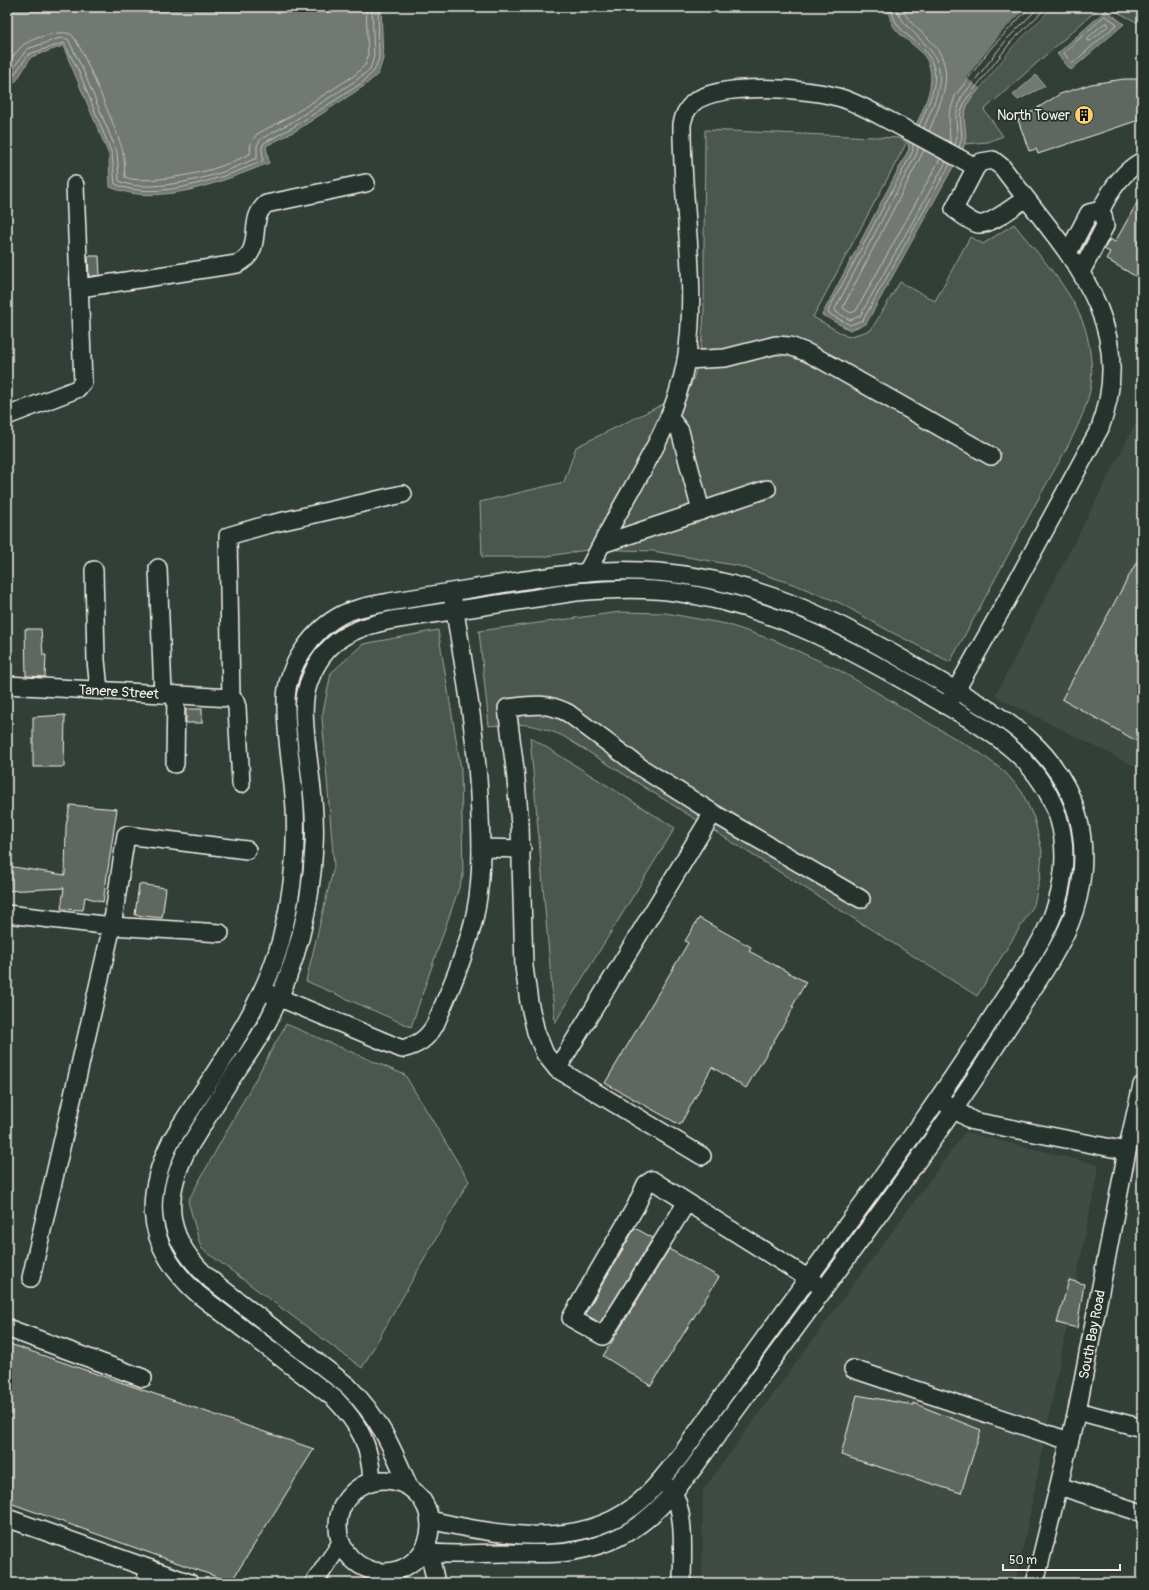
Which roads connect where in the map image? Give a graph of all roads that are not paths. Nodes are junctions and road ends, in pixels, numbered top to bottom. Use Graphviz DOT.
graph roads {
  1 [pos="1142,161"];
  2 [pos="976,167"];
  3 [pos="366,183"];
  4 [pos="75,185"];
  5 [pos="1025,199"];
  6 [pos="1100,212"];
  7 [pos="1068,253"];
  8 [pos="1081,272"];
  9 [pos="80,288"];
  10 [pos="686,360"];
  11 [pos="7,416"];
  12 [pos="669,418"];
  13 [pos="992,456"];
  14 [pos="767,489"];
  15 [pos="403,494"];
  16 [pos="701,511"];
  17 [pos="602,544"];
  18 [pos="158,568"];
  19 [pos="94,570"];
  20 [pos="587,572"];
  21 [pos="452,592"];
  22 [pos="455,611"];
  23 [pos="7,685"];
  24 [pos="99,690"];
  25 [pos="956,690"];
  26 [pos="170,694"];
  27 [pos="231,698"];
  28 [pos="946,707"];
  29 [pos="175,764"];
  30 [pos="242,784"];
  31 [pos="713,813"];
  32 [pos="481,848"];
  33 [pos="522,849"];
  34 [pos="247,850"];
  35 [pos="861,899"];
  36 [pos="7,914"];
  37 [pos="112,926"];
  38 [pos="220,933"];
  39 [pos="262,990"];
  40 [pos="279,998"];
  41 [pos="232,1044"];
  42 [pos="247,1055"];
  43 [pos="557,1069"];
  44 [pos="1142,1085"];
  45 [pos="938,1099"];
  46 [pos="1140,1108"];
  47 [pos="955,1110"];
  48 [pos="1126,1151"];
  49 [pos="702,1156"];
  50 [pos="687,1202"];
  51 [pos="31,1278"];
  52 [pos="809,1278"];
  53 [pos="824,1289"];
  54 [pos="7,1328"];
  55 [pos="853,1369"];
  56 [pos="143,1378"];
  57 [pos="1077,1411"];
  58 [pos="1142,1428"];
  59 [pos="1069,1441"];
  60 [pos="660,1480"];
  61 [pos="372,1481"];
  62 [pos="1059,1486"];
  63 [pos="409,1487"];
  64 [pos="674,1492"];
  65 [pos="1142,1513"];
  66 [pos="7,1518"];
  67 [pos="430,1520"];
  68 [pos="341,1543"];
  69 [pos="426,1549"];
  70 [pos="148,1576"];
  71 [pos="371,1578"];
  72 [pos="190,1583"];
  73 [pos="314,1583"];
  74 [pos="436,1583"];
  75 [pos="682,1583"];
  76 [pos="1035,1583"];
  1 -- 6 [label="street"];
  2 -- 5 [label="street"];
  2 -- 5 [label="street"];
  2 -- 10 [label="street"];
  3 -- 9 [label="street"];
  4 -- 9 [label="street"];
  5 -- 7 [label="street"];
  6 -- 7 [label="street"];
  6 -- 8 [label="street"];
  7 -- 8 [label="street"];
  8 -- 25 [label="street"];
  9 -- 11 [label="street"];
  10 -- 12 [label="street"];
  10 -- 13 [label="street"];
  12 -- 16 [label="street"];
  12 -- 17 [label="street"];
  14 -- 16 [label="street"];
  15 -- 27 [label="street"];
  16 -- 17 [label="street"];
  17 -- 20 [label="street"];
  18 -- 26 [label="street"];
  19 -- 24 [label="street"];
  20 -- 21 [label="street"];
  20 -- 25 [label="street"];
  21 -- 22 [label="street"];
  21 -- 39 [label="street"];
  22 -- 28 [label="street"];
  22 -- 32 [label="street"];
  22 -- 40 [label="street"];
  23 -- 24 [label="street, Tanere Street"];
  24 -- 26 [label="street, Tanere Street"];
  25 -- 28 [label="street"];
  25 -- 47 [label="street"];
  26 -- 27 [label="street, Tanere Street"];
  26 -- 29 [label="street"];
  27 -- 30 [label="street"];
  28 -- 45 [label="street"];
  31 -- 33 [label="street"];
  31 -- 35 [label="street"];
  31 -- 43 [label="street"];
  32 -- 33 [label="street"];
  32 -- 40 [label="street"];
  33 -- 43 [label="street"];
  34 -- 37 [label="street"];
  36 -- 37 [label="street"];
  37 -- 38 [label="street"];
  37 -- 51 [label="street"];
  39 -- 40 [label="street"];
  39 -- 41 [label="street"];
  40 -- 42 [label="street"];
  41 -- 42 [label="street"];
  41 -- 61 [label="street"];
  42 -- 63 [label="street"];
  43 -- 49 [label="street"];
  44 -- 46 [label="street, South Bay Road"];
  45 -- 47 [label="street"];
  45 -- 52 [label="street"];
  46 -- 48 [label="street, South Bay Road"];
  47 -- 48 [label="street"];
  47 -- 53 [label="street"];
  48 -- 57 [label="street, South Bay Road"];
  50 -- 50 [label="street"];
  50 -- 52 [label="street"];
  52 -- 53 [label="street"];
  52 -- 60 [label="street"];
  53 -- 64 [label="street"];
  54 -- 56 [label="street"];
  55 -- 59 [label="street"];
  57 -- 58 [label="street"];
  57 -- 59 [label="street, South Bay Road"];
  59 -- 62 [label="street, South Bay Road"];
  60 -- 64 [label="street"];
  60 -- 67 [label="street"];
  61 -- 63 [label="street"];
  61 -- 68 [label="street"];
  62 -- 65 [label="street"];
  62 -- 76 [label="street, South Bay Road"];
  63 -- 67 [label="street"];
  64 -- 69 [label="street"];
  64 -- 75 [label="street"];
  66 -- 70 [label="street"];
  67 -- 69 [label="street"];
  68 -- 71 [label="street"];
  68 -- 73 [label="street"];
  69 -- 71 [label="street"];
  69 -- 74 [label="street"];
  70 -- 72 [label="street"];
}
